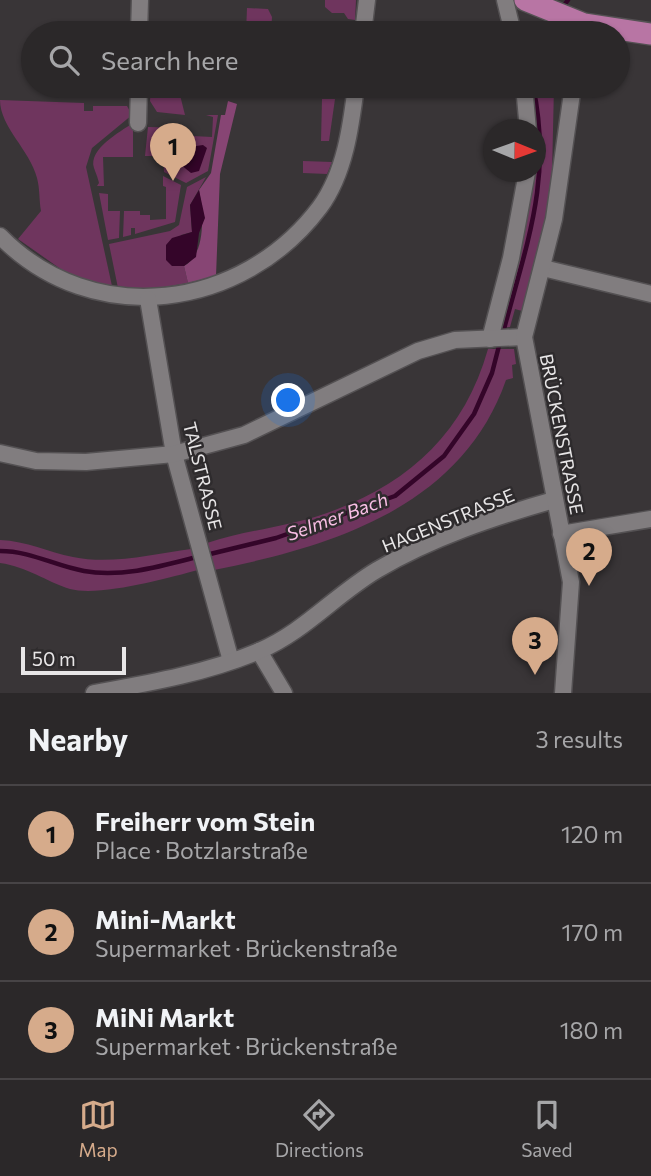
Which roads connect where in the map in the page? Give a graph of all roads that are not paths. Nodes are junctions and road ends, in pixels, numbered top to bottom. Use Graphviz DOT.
graph roads {
  1 [pos="140,0"];
  2 [pos="367,0"];
  3 [pos="505,0"];
  4 [pos="534,5"];
  5 [pos="139,21"];
  6 [pos="364,21"];
  7 [pos="510,21"];
  8 [pos="569,21"];
  9 [pos="630,31"];
  10 [pos="651,34"];
  11 [pos="139,98"];
  12 [pos="354,98"];
  13 [pos="525,98"];
  14 [pos="571,98"];
  15 [pos="527,119"];
  16 [pos="138,123"];
  17 [pos="525,182"];
  18 [pos="0,236"];
  19 [pos="543,268"];
  20 [pos="651,295"];
  21 [pos="148,299"];
  22 [pos="519,337"];
  23 [pos="494,338"];
  24 [pos="0,453"];
  25 [pos="174,454"];
  26 [pos="555,500"];
  27 [pos="651,519"];
  28 [pos="561,534"];
  29 [pos="259,651"];
  30 [pos="231,661"];
  31 [pos="93,693"];
  32 [pos="284,693"];
  33 [pos="563,693"];
  1 -- 5 [label="street"];
  2 -- 6 [label="street"];
  3 -- 7 [label="street"];
  4 -- 8 [label="main road"];
  9 -- 10 [label="main road"];
  11 -- 16 [label="street"];
  12 -- 21 [label="street"];
  13 -- 15 [label="street"];
  14 -- 19 [label="street, BRÜCKENSTRASSE"];
  17 -- 23 [label="street"];
  18 -- 21 [label="street"];
  19 -- 20 [label="street"];
  19 -- 22 [label="street, BRÜCKENSTRASSE"];
  21 -- 25 [label="street, TALSTRASSE"];
  22 -- 23 [label="street"];
  22 -- 26 [label="street, BRÜCKENSTRASSE"];
  23 -- 25 [label="street"];
  24 -- 25 [label="street"];
  25 -- 30 [label="street, TALSTRASSE"];
  26 -- 28 [label="street, BRÜCKENSTRASSE"];
  26 -- 29 [label="street, HAGENSTRASSE"];
  27 -- 28 [label="street"];
  28 -- 33 [label="street, BRÜCKENSTRASSE"];
  29 -- 30 [label="street, HAGENSTRASSE"];
  29 -- 32 [label="street"];
  30 -- 31 [label="street, HAGENSTRASSE"];
}
